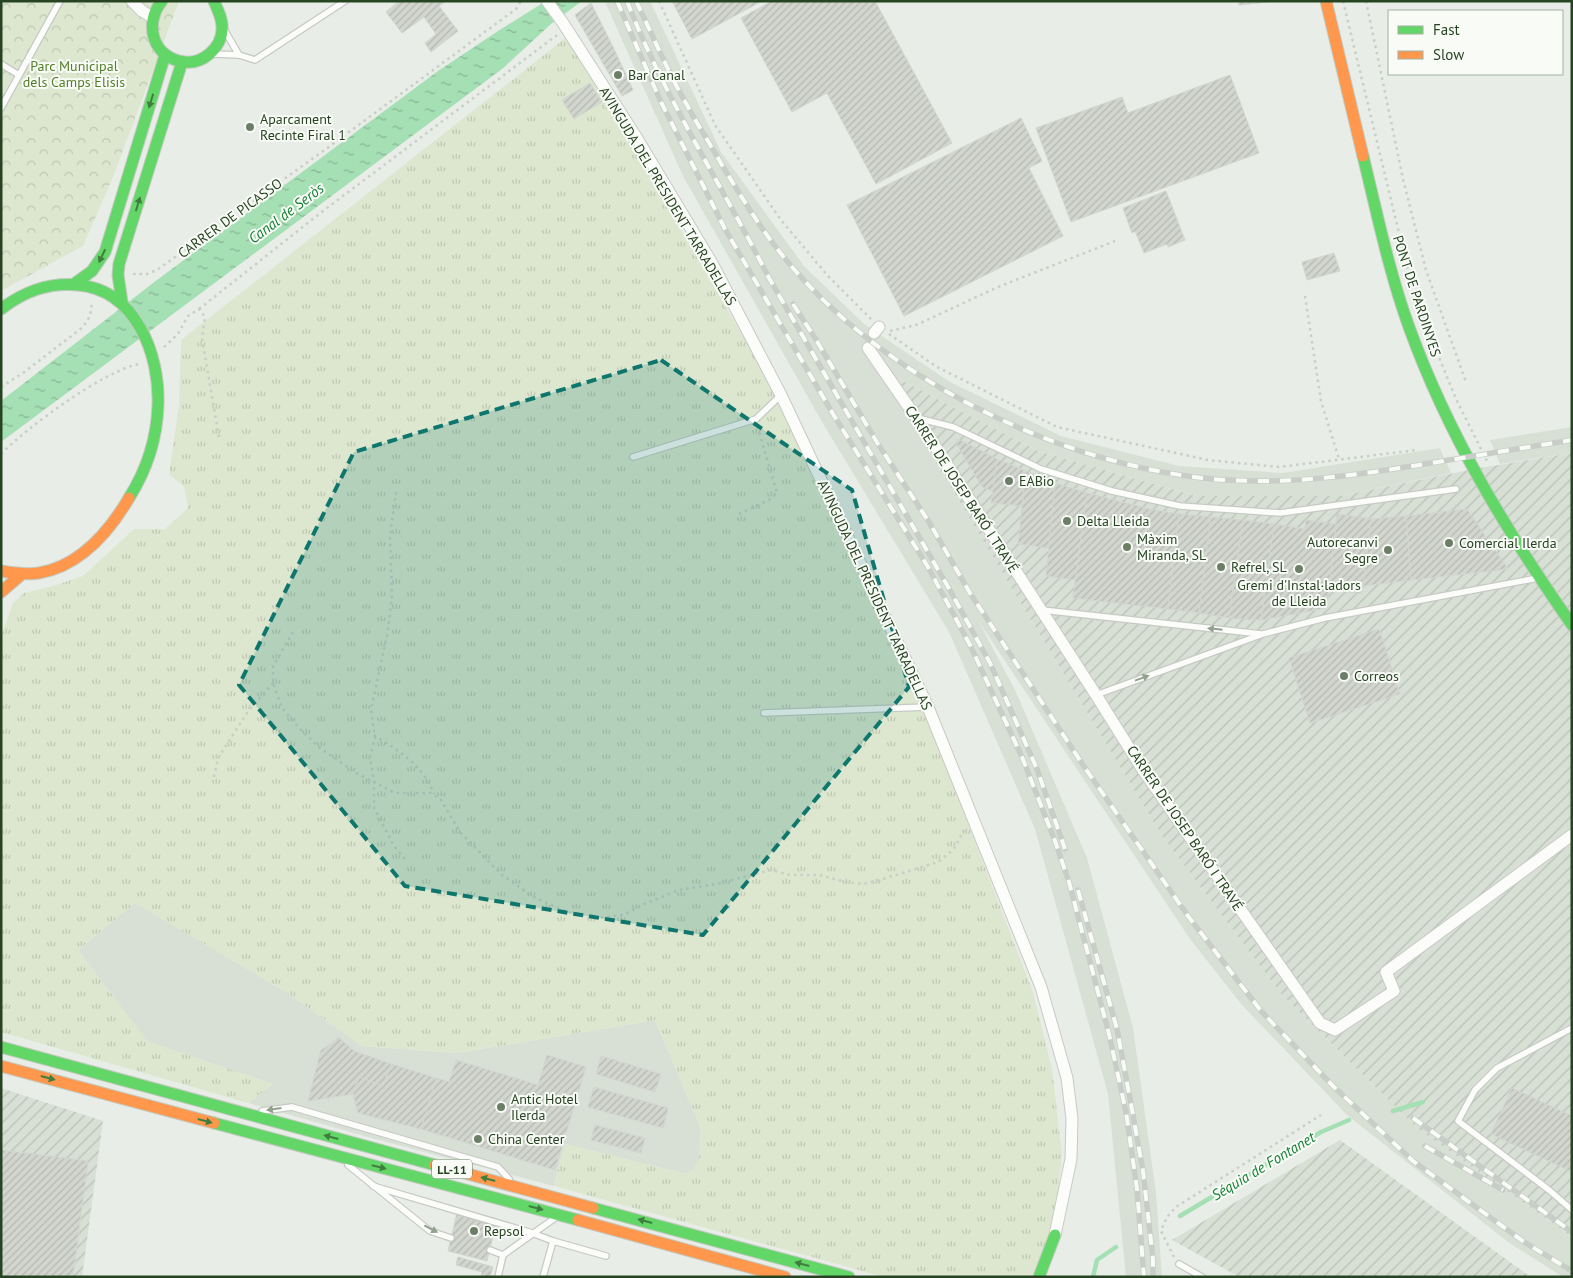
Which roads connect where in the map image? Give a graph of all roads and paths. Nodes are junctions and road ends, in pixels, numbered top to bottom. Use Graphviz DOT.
graph roads {
  1 [pos="60,1"];
  2 [pos="132,1"];
  3 [pos="214,1"];
  4 [pos="345,1"];
  5 [pos="521,1"];
  6 [pos="547,1"];
  7 [pos="659,1"];
  8 [pos="1326,1"];
  9 [pos="1343,1"];
  10 [pos="1366,1"];
  11 [pos="160,2"];
  12 [pos="152,16"];
  13 [pos="565,26"];
  14 [pos="224,29"];
  15 [pos="165,54"];
  16 [pos="210,54"];
  17 [pos="239,56"];
  18 [pos="182,62"];
  19 [pos="1,64"];
  20 [pos="19,75"];
  21 [pos="1,108"];
  22 [pos="313,134"];
  23 [pos="335,142"];
  24 [pos="1115,241"];
  25 [pos="118,275"];
  26 [pos="74,284"];
  27 [pos="96,288"];
  28 [pos="1305,296"];
  29 [pos="122,302"];
  30 [pos="1,309"];
  31 [pos="199,309"];
  32 [pos="877,330"];
  33 [pos="868,348"];
  34 [pos="151,357"];
  35 [pos="1466,382"];
  36 [pos="1,388"];
  37 [pos="781,395"];
  38 [pos="915,418"];
  39 [pos="756,419"];
  40 [pos="219,437"];
  41 [pos="1417,450"];
  42 [pos="1,454"];
  43 [pos="633,456"];
  44 [pos="1339,459"];
  45 [pos="1492,471"];
  46 [pos="1456,489"];
  47 [pos="396,492"];
  48 [pos="739,514"];
  49 [pos="1,571"];
  50 [pos="22,574"];
  51 [pos="1538,578"];
  52 [pos="1,592"];
  53 [pos="1042,610"];
  54 [pos="1572,625"];
  55 [pos="293,632"];
  56 [pos="1263,634"];
  57 [pos="272,683"];
  58 [pos="1096,695"];
  59 [pos="928,707"];
  60 [pos="764,713"];
  61 [pos="374,735"];
  62 [pos="214,777"];
  63 [pos="374,782"];
  64 [pos="434,795"];
  65 [pos="972,816"];
  66 [pos="1572,836"];
  67 [pos="407,862"];
  68 [pos="1572,1028"];
  69 [pos="1,1047"];
  70 [pos="1,1066"];
  71 [pos="245,1114"];
  72 [pos="1321,1115"];
  73 [pos="339,1157"];
  74 [pos="373,1186"];
  75 [pos="516,1186"];
  76 [pos="1572,1210"];
  77 [pos="561,1214"];
  78 [pos="532,1233"];
  79 [pos="1055,1235"];
  80 [pos="451,1238"];
  81 [pos="553,1241"];
  82 [pos="490,1250"];
  83 [pos="503,1255"];
  84 [pos="606,1256"];
  85 [pos="1179,1264"];
  86 [pos="1053,1268"];
  87 [pos="498,1277"];
  88 [pos="543,1277"];
  89 [pos="785,1277"];
  90 [pos="849,1277"];
  91 [pos="1039,1277"];
  92 [pos="1202,1277"];
  1 -- 20 [label="lane"];
  2 -- 12 [label="street"];
  3 -- 14 [label="main road"];
  4 -- 17 [label="lane"];
  5 -- 23 [label="path, CARRER DE PICASSO"];
  6 -- 13 [label="street, AVINGUDA DEL PRESIDENT TARRADELLAS"];
  7 -- 32 [label="path"];
  8 -- 51 [label="main road, PONT DE PARDINYES"];
  9 -- 45 [label="path"];
  10 -- 35 [label="path"];
  11 -- 12 [label="main road"];
  12 -- 15 [label="main road"];
  13 -- 31 [label="path"];
  13 -- 37 [label="street, AVINGUDA DEL PRESIDENT TARRADELLAS"];
  14 -- 16 [label="main road"];
  14 -- 17 [label="lane"];
  15 -- 18 [label="main road"];
  15 -- 26 [label="main road, one-way"];
  16 -- 17 [label="lane"];
  16 -- 18 [label="main road"];
  25 -- 18 [label="main road, one-way"];
  19 -- 20 [label="lane"];
  20 -- 21 [label="lane"];
  22 -- 23 [label="path"];
  23 -- 25 [label="path, CARRER DE PICASSO"];
  24 -- 44 [label="path"];
  25 -- 29 [label="main road"];
  26 -- 27 [label="main road"];
  26 -- 30 [label="main road"];
  27 -- 29 [label="main road"];
  27 -- 36 [label="path"];
  28 -- 44 [label="path"];
  29 -- 34 [label="main road"];
  31 -- 34 [label="path"];
  31 -- 40 [label="path"];
  33 -- 38 [label="street, CARRER DE JOSEP BARÓ I TRAVÉ"];
  34 -- 42 [label="path"];
  34 -- 50 [label="main road"];
  37 -- 39 [label="lane"];
  37 -- 59 [label="street, AVINGUDA DEL PRESIDENT TARRADELLAS"];
  38 -- 46 [label="lane"];
  38 -- 53 [label="street, CARRER DE JOSEP BARÓ I TRAVÉ"];
  39 -- 43 [label="lane"];
  39 -- 48 [label="path"];
  41 -- 44 [label="path"];
  47 -- 61 [label="path"];
  49 -- 50 [label="main road"];
  50 -- 52 [label="main road"];
  51 -- 54 [label="main road, PONT DE PARDINYES"];
  51 -- 56 [label="lane"];
  56 -- 53 [label="lane, one-way"];
  53 -- 58 [label="street, CARRER DE JOSEP BARÓ I TRAVÉ"];
  55 -- 57 [label="path"];
  58 -- 56 [label="lane, one-way"];
  57 -- 62 [label="path"];
  57 -- 63 [label="path"];
  58 -- 66 [label="street, CARRER DE JOSEP BARÓ I TRAVÉ"];
  59 -- 60 [label="lane"];
  59 -- 65 [label="street, AVINGUDA DEL PRESIDENT TARRADELLAS"];
  61 -- 63 [label="path"];
  61 -- 64 [label="path"];
  63 -- 64 [label="path"];
  63 -- 67 [label="path"];
  64 -- 65 [label="path"];
  65 -- 79 [label="street, AVINGUDA DEL PRESIDENT TARRADELLAS"];
  68 -- 76 [label="lane"];
  69 -- 71 [label="main road, LL-11"];
  70 -- 73 [label="main road, LL-11, one-way"];
  75 -- 71 [label="main road, LL-11, one-way"];
  75 -- 71 [label="lane, one-way"];
  72 -- 85 [label="path"];
  73 -- 74 [label="lane"];
  73 -- 77 [label="main road, LL-11, one-way"];
  74 -- 78 [label="lane"];
  74 -- 80 [label="lane, one-way"];
  90 -- 75 [label="main road, LL-11, one-way"];
  77 -- 78 [label="lane"];
  77 -- 89 [label="main road, LL-11"];
  78 -- 81 [label="lane"];
  78 -- 83 [label="lane"];
  79 -- 86 [label="main road"];
  79 -- 91 [label="main road"];
  81 -- 84 [label="lane"];
  81 -- 88 [label="lane"];
  82 -- 83 [label="lane"];
  83 -- 87 [label="lane"];
  85 -- 92 [label="lane"];
}
